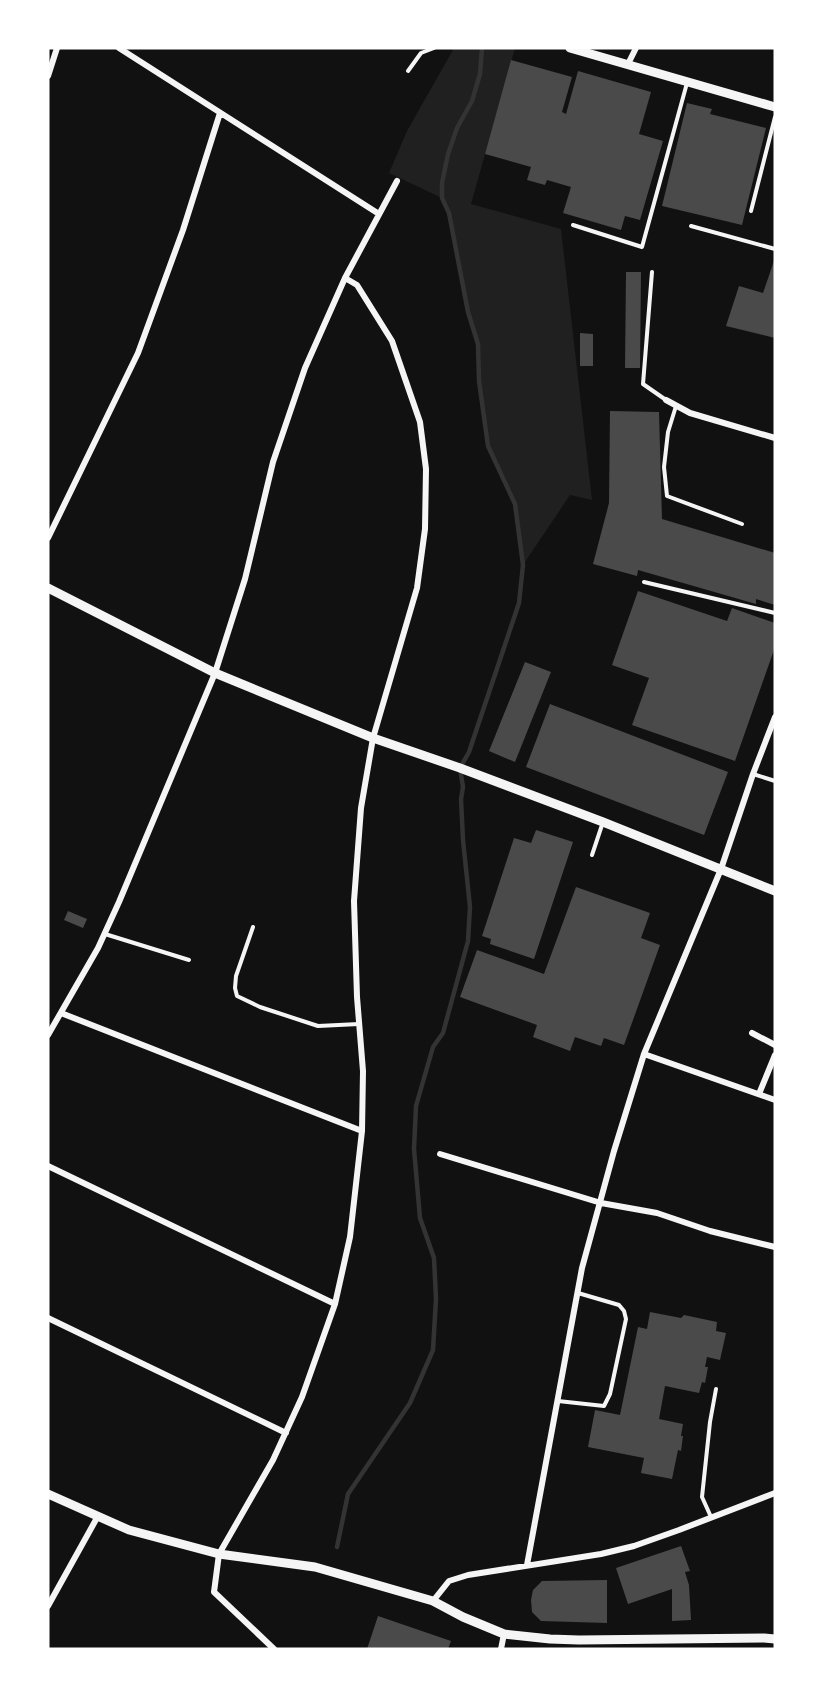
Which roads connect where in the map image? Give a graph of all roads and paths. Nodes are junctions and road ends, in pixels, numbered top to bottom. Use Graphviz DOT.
graph roads {
  1 [pos="57,48"];
  2 [pos="119,48"];
  3 [pos="434,48"];
  4 [pos="570,48"];
  5 [pos="636,48"];
  6 [pos="628,64"];
  7 [pos="408,71"];
  8 [pos="48,76"];
  9 [pos="687,81"];
  10 [pos="775,107"];
  11 [pos="220,113"];
  12 [pos="775,117"];
  13 [pos="398,181"];
  14 [pos="751,211"];
  15 [pos="379,214"];
  16 [pos="573,225"];
  17 [pos="691,226"];
  18 [pos="775,249"];
  19 [pos="652,272"];
  20 [pos="345,278"];
  21 [pos="666,400"];
  22 [pos="677,405"];
  23 [pos="775,438"];
  24 [pos="742,524"];
  25 [pos="48,538"];
  26 [pos="644,582"];
  27 [pos="48,588"];
  28 [pos="775,613"];
  29 [pos="214,673"];
  30 [pos="775,717"];
  31 [pos="373,738"];
  32 [pos="753,774"];
  33 [pos="775,781"];
  34 [pos="603,822"];
  35 [pos="592,855"];
  36 [pos="721,869"];
  37 [pos="775,891"];
  38 [pos="253,927"];
  39 [pos="105,934"];
  40 [pos="189,960"];
  41 [pos="61,1013"];
  42 [pos="359,1024"];
  43 [pos="752,1033"];
  44 [pos="48,1035"];
  45 [pos="775,1045"];
  46 [pos="644,1054"];
  47 [pos="775,1055"];
  48 [pos="759,1094"];
  49 [pos="775,1100"];
  50 [pos="363,1131"];
  51 [pos="440,1154"];
  52 [pos="48,1166"];
  53 [pos="601,1203"];
  54 [pos="775,1247"];
  55 [pos="578,1293"];
  56 [pos="335,1304"];
  57 [pos="48,1318"];
  58 [pos="716,1389"];
  59 [pos="558,1401"];
  60 [pos="286,1433"];
  61 [pos="775,1493"];
  62 [pos="48,1494"];
  63 [pos="98,1516"];
  64 [pos="711,1517"];
  65 [pos="219,1554"];
  66 [pos="527,1565"];
  67 [pos="433,1601"];
  68 [pos="48,1606"];
  69 [pos="504,1634"];
  70 [pos="775,1639"];
  71 [pos="274,1649"];
  72 [pos="501,1649"];
  1 -- 8 [label="street"];
  2 -- 11 [label="street"];
  3 -- 7 [label="lane"];
  4 -- 6 [label="street"];
  5 -- 6 [label="street"];
  6 -- 9 [label="street"];
  9 -- 10 [label="street"];
  9 -- 16 [label="lane"];
  11 -- 15 [label="street"];
  11 -- 25 [label="street"];
  12 -- 14 [label="lane"];
  13 -- 15 [label="street"];
  15 -- 20 [label="street"];
  17 -- 18 [label="lane"];
  19 -- 21 [label="lane"];
  20 -- 29 [label="street"];
  20 -- 31 [label="street"];
  21 -- 22 [label="street"];
  22 -- 23 [label="street"];
  22 -- 24 [label="lane"];
  26 -- 28 [label="lane"];
  27 -- 29 [label="street"];
  29 -- 31 [label="street"];
  29 -- 39 [label="street"];
  30 -- 32 [label="street"];
  31 -- 34 [label="street"];
  31 -- 42 [label="street"];
  32 -- 33 [label="lane"];
  32 -- 36 [label="street"];
  34 -- 35 [label="lane"];
  34 -- 36 [label="street"];
  36 -- 37 [label="street"];
  36 -- 46 [label="street"];
  38 -- 42 [label="lane"];
  39 -- 40 [label="lane"];
  39 -- 41 [label="street"];
  41 -- 44 [label="street"];
  41 -- 50 [label="street"];
  42 -- 50 [label="street"];
  43 -- 45 [label="street"];
  46 -- 48 [label="street"];
  46 -- 53 [label="street"];
  47 -- 48 [label="street"];
  48 -- 49 [label="street"];
  50 -- 56 [label="street"];
  51 -- 53 [label="street"];
  52 -- 56 [label="street"];
  53 -- 54 [label="street"];
  53 -- 55 [label="street"];
  55 -- 59 [label="street"];
  55 -- 59 [label="lane"];
  56 -- 60 [label="street"];
  57 -- 60 [label="street"];
  58 -- 64 [label="lane"];
  59 -- 66 [label="street"];
  60 -- 65 [label="street"];
  61 -- 64 [label="street"];
  62 -- 63 [label="street"];
  63 -- 65 [label="street"];
  63 -- 68 [label="street"];
  64 -- 66 [label="street"];
  65 -- 67 [label="street"];
  65 -- 71 [label="street"];
  66 -- 67 [label="street"];
  67 -- 69 [label="street"];
  69 -- 70 [label="street"];
  69 -- 72 [label="street"];
}
